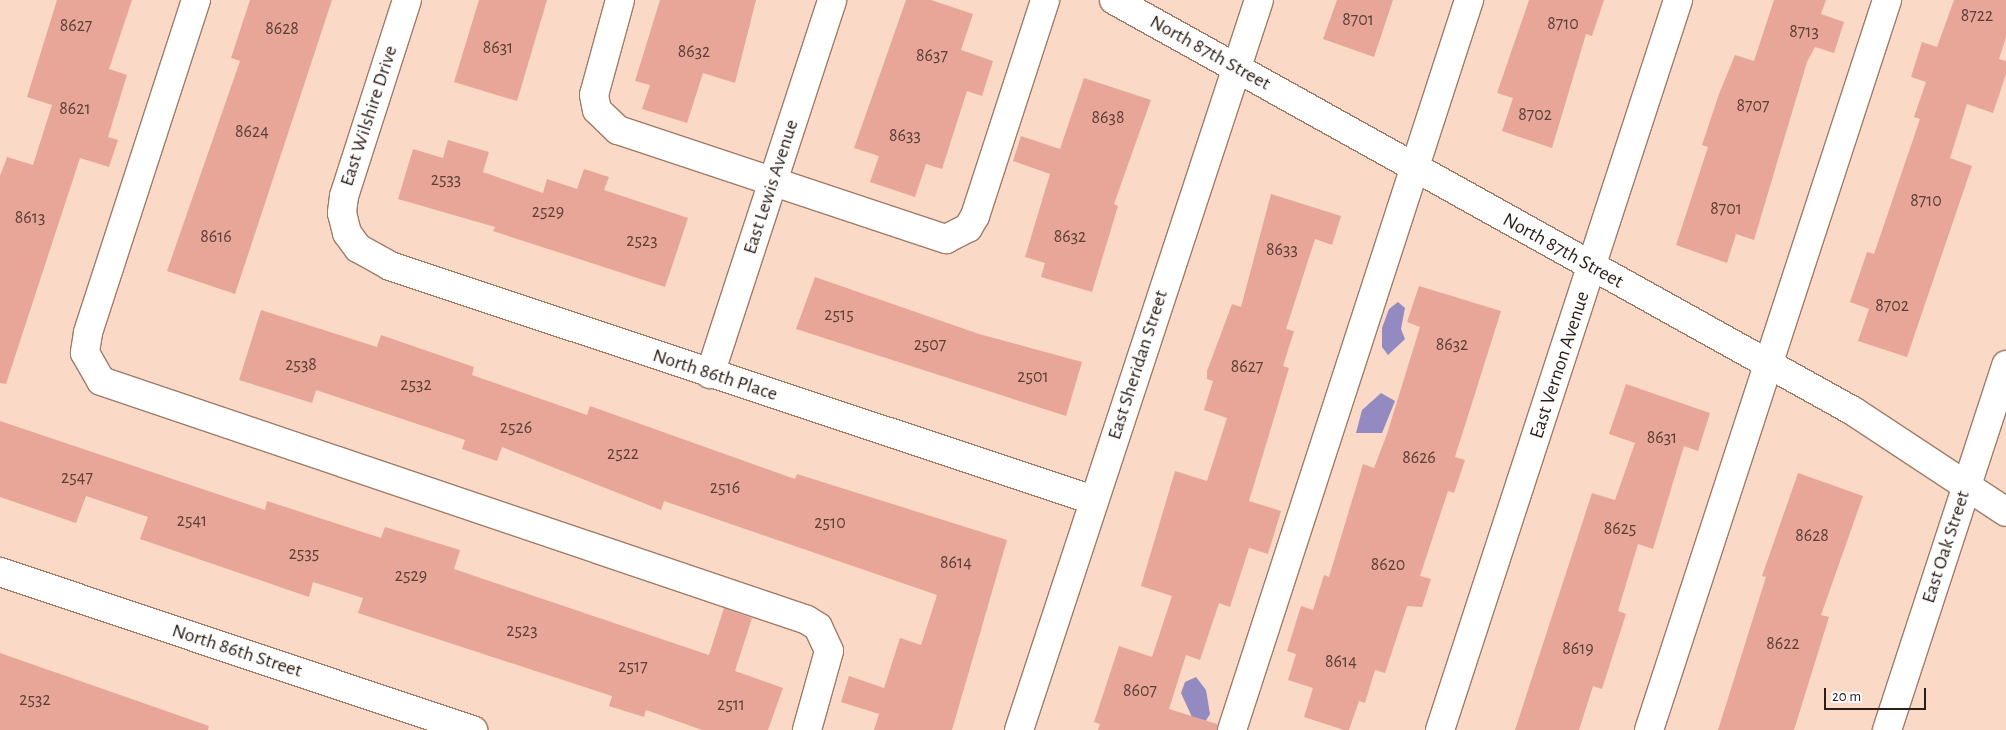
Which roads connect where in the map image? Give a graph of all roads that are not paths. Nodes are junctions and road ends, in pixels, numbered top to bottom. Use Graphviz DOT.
graph roads {
  1 [pos="196,0"];
  2 [pos="407,0"];
  3 [pos="620,0"];
  4 [pos="832,0"];
  5 [pos="1045,0"];
  6 [pos="1114,0"];
  7 [pos="1259,0"];
  8 [pos="1469,0"];
  9 [pos="1678,0"];
  10 [pos="1887,0"];
  11 [pos="1237,68"];
  12 [pos="1414,166"];
  13 [pos="772,182"];
  14 [pos="347,233"];
  15 [pos="1592,266"];
  16 [pos="1769,365"];
  17 [pos="2006,365"];
  18 [pos="710,374"];
  19 [pos="1967,485"];
  20 [pos="1093,500"];
  21 [pos="2006,512"];
  22 [pos="0,572"];
  23 [pos="473,730"];
  24 [pos="807,730"];
  25 [pos="1020,730"];
  26 [pos="1232,730"];
  27 [pos="1440,730"];
  28 [pos="1649,730"];
  29 [pos="1887,730"];
  1 -- 24 [label="street"];
  2 -- 14 [label="street, East Wilshire Drive"];
  3 -- 13 [label="street"];
  4 -- 13 [label="street, East Lewis Avenue"];
  5 -- 13 [label="street"];
  6 -- 11 [label="street, North 87th Street"];
  7 -- 11 [label="street, East Sheridan Street"];
  8 -- 12 [label="street"];
  9 -- 15 [label="street, East Vernon Avenue"];
  10 -- 16 [label="street"];
  11 -- 12 [label="street, North 87th Street"];
  11 -- 20 [label="street, East Sheridan Street"];
  12 -- 15 [label="street, North 87th Street"];
  12 -- 26 [label="street"];
  13 -- 18 [label="street, East Lewis Avenue"];
  14 -- 18 [label="street, North 86th Place"];
  15 -- 16 [label="street, North 87th Street"];
  15 -- 27 [label="street, East Vernon Avenue"];
  16 -- 19 [label="street, North 87th Street"];
  16 -- 28 [label="street"];
  17 -- 19 [label="street, East Oak Street"];
  18 -- 20 [label="street, North 86th Place"];
  19 -- 21 [label="street, North 87th Street"];
  19 -- 29 [label="street, East Oak Street"];
  20 -- 25 [label="street, East Sheridan Street"];
  22 -- 23 [label="street, North 86th Street"];
}
